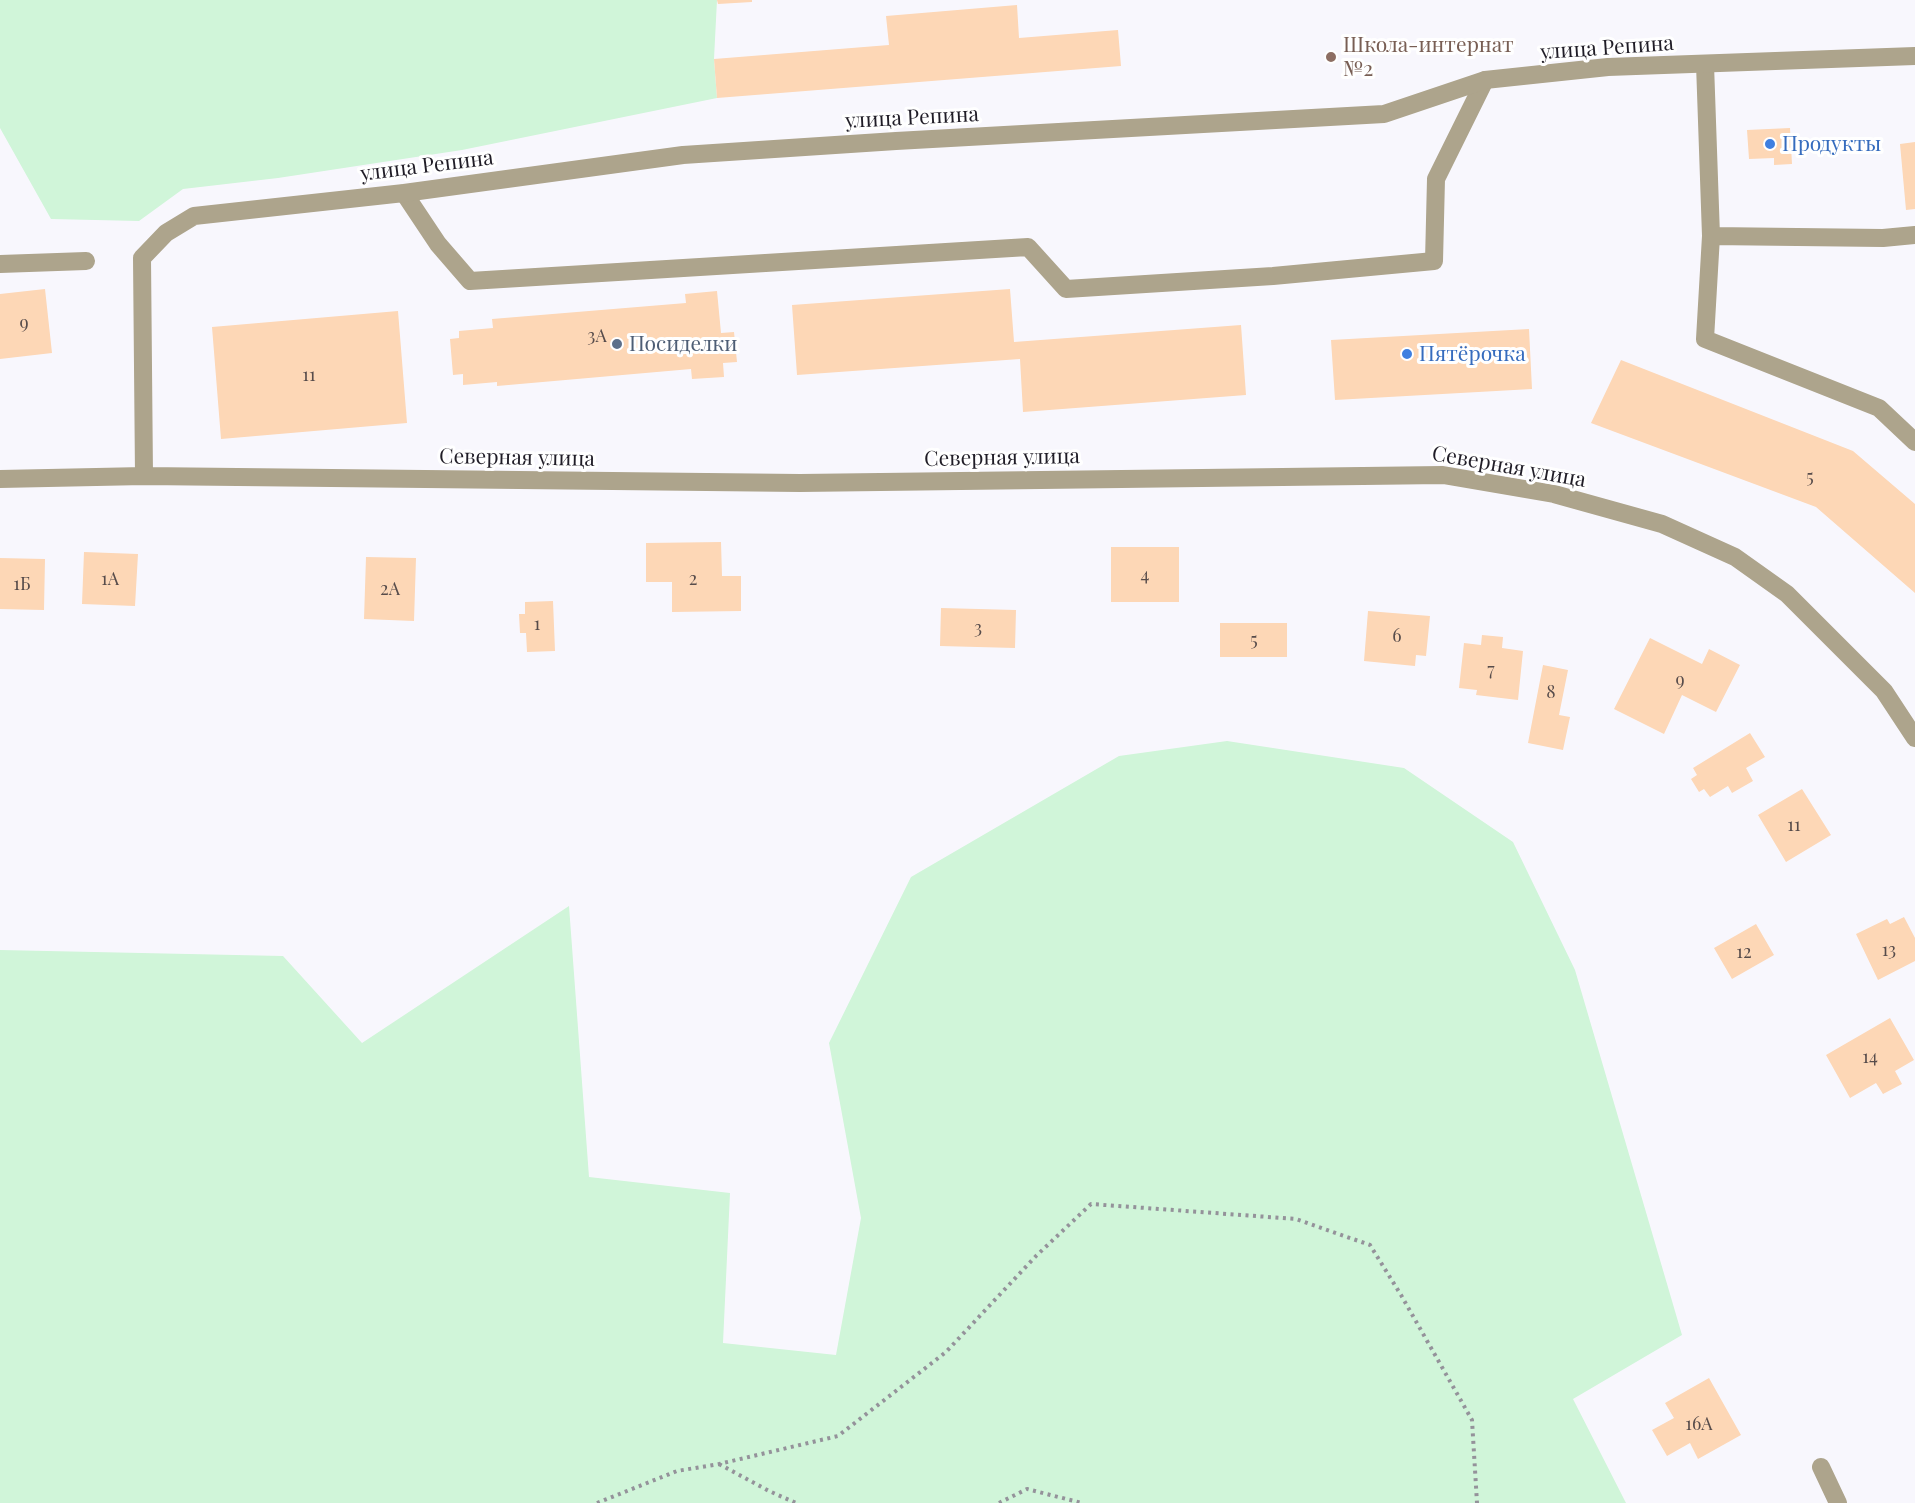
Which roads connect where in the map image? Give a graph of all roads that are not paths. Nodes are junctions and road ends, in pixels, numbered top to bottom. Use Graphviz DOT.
graph roads {
  1 [pos="1915,56"];
  2 [pos="1705,64"];
  3 [pos="1485,80"];
  4 [pos="404,193"];
  5 [pos="1915,235"];
  6 [pos="1711,236"];
  7 [pos="86,261"];
  8 [pos="0,264"];
  9 [pos="1915,442"];
  10 [pos="144,476"];
  11 [pos="0,479"];
  12 [pos="1915,738"];
  13 [pos="1821,1467"];
  14 [pos="1838,1503"];
  1 -- 2 [label="street, улица Репина"];
  2 -- 3 [label="street, улица Репина"];
  2 -- 6 [label="street"];
  3 -- 4 [label="street, улица Репина"];
  3 -- 4 [label="street"];
  4 -- 10 [label="street, улица Репина"];
  5 -- 6 [label="street"];
  6 -- 9 [label="street"];
  7 -- 8 [label="street"];
  10 -- 11 [label="street, Северная улица"];
  10 -- 12 [label="street, Северная улица"];
  13 -- 14 [label="street"];
}
